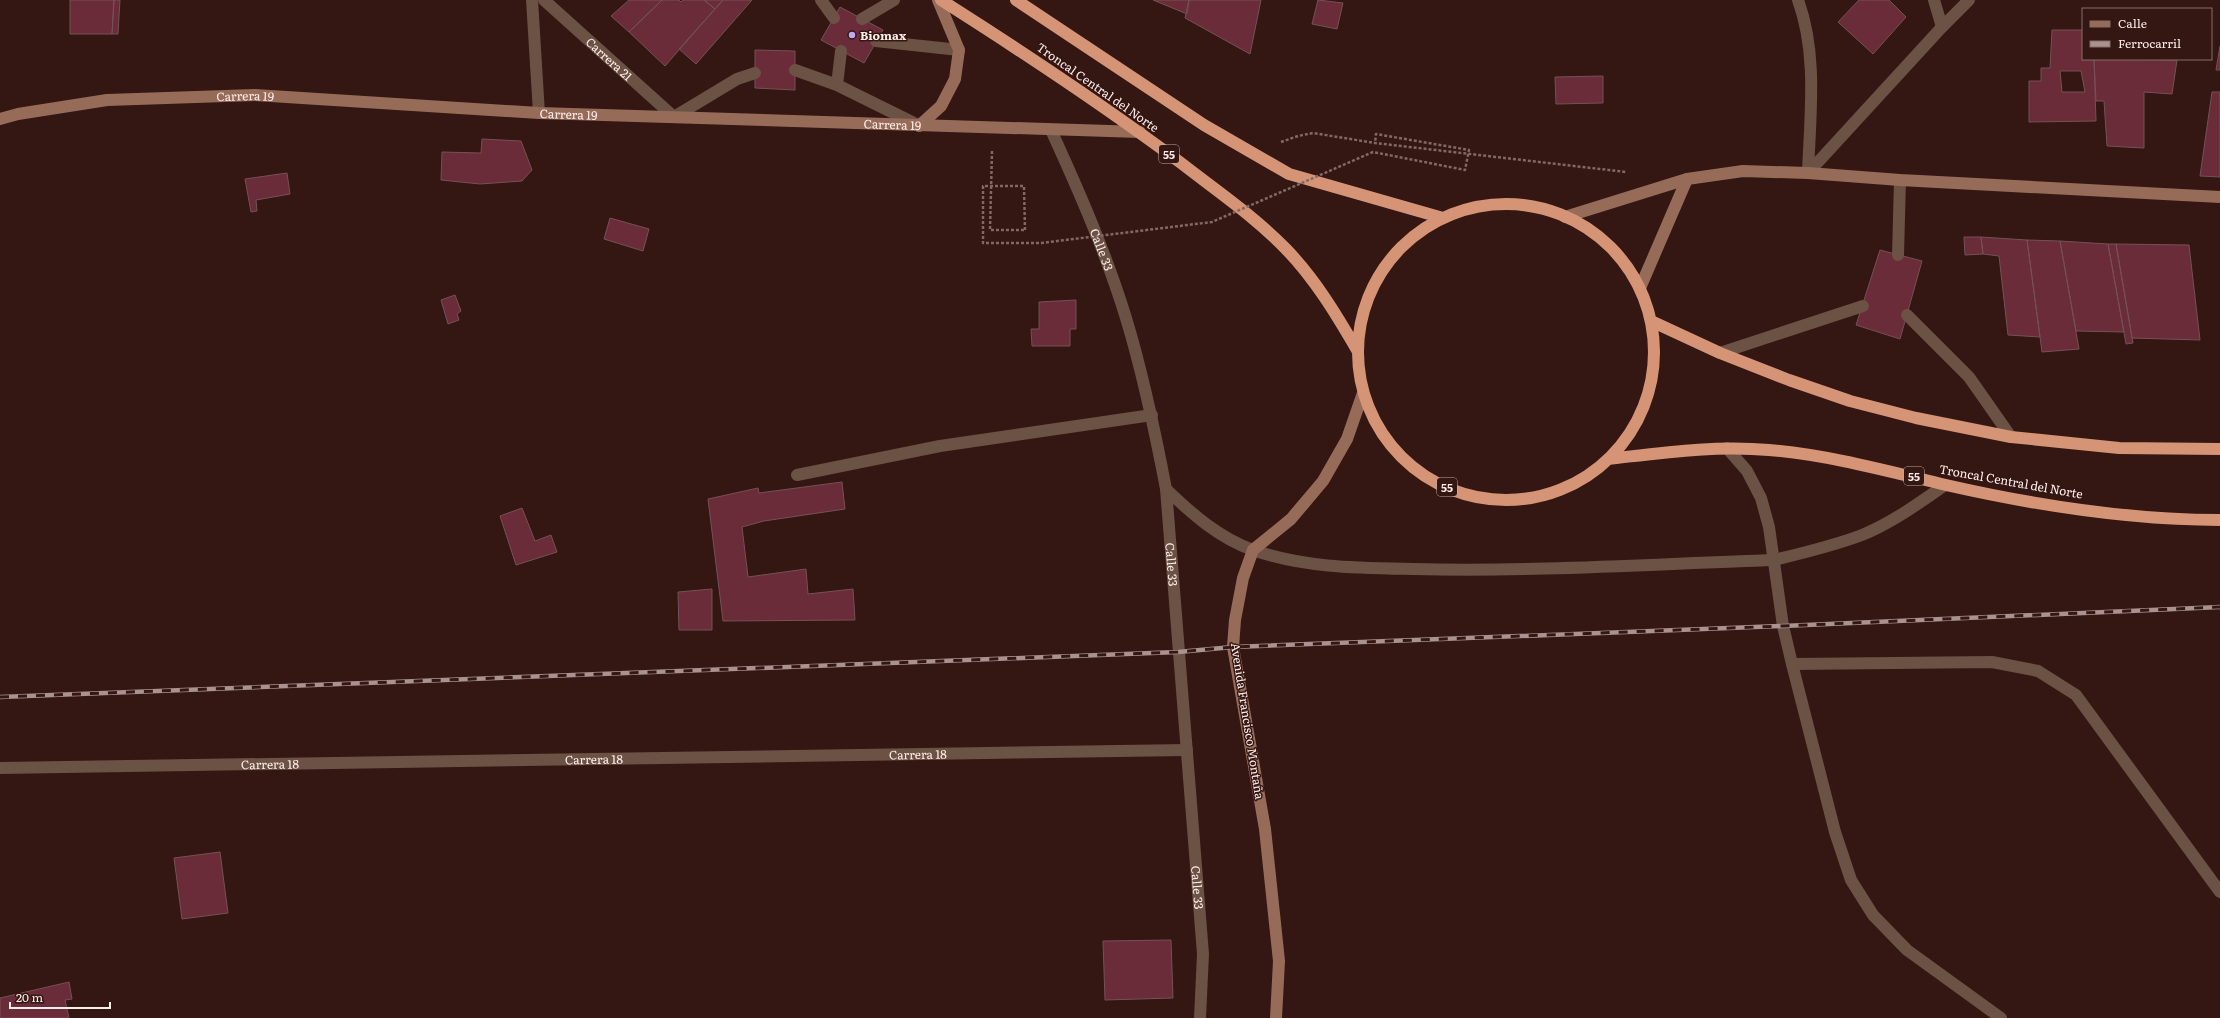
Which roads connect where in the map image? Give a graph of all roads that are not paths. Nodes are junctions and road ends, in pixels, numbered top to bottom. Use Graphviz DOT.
graph roads {
  1 [pos="532,0"];
  2 [pos="544,0"];
  3 [pos="821,0"];
  4 [pos="894,0"];
  5 [pos="940,0"];
  6 [pos="1016,0"];
  7 [pos="1798,0"];
  8 [pos="1934,0"];
  9 [pos="1969,0"];
  10 [pos="834,18"];
  11 [pos="862,19"];
  12 [pos="1942,26"];
  13 [pos="876,41"];
  14 [pos="958,50"];
  15 [pos="841,51"];
  16 [pos="795,70"];
  17 [pos="755,73"];
  18 [pos="836,85"];
  19 [pos="539,113"];
  20 [pos="674,118"];
  21 [pos="0,119"];
  22 [pos="919,126"];
  23 [pos="1051,130"];
  24 [pos="1140,132"];
  25 [pos="1808,173"];
  26 [pos="1687,179"];
  27 [pos="1900,180"];
  28 [pos="2220,197"];
  29 [pos="1565,217"];
  30 [pos="1443,218"];
  31 [pos="1898,255"];
  32 [pos="1640,288"];
  33 [pos="1863,306"];
  34 [pos="1907,315"];
  35 [pos="1651,321"];
  36 [pos="1357,350"];
  37 [pos="1720,353"];
  38 [pos="1363,393"];
  39 [pos="1152,415"];
  40 [pos="2011,437"];
  41 [pos="1727,448"];
  42 [pos="2220,449"];
  43 [pos="1608,459"];
  44 [pos="797,475"];
  45 [pos="1945,484"];
  46 [pos="1166,489"];
  47 [pos="2220,520"];
  48 [pos="1253,550"];
  49 [pos="1774,560"];
  50 [pos="1792,664"];
  51 [pos="1187,750"];
  52 [pos="0,768"];
  53 [pos="2220,892"];
  54 [pos="1200,1018"];
  55 [pos="1276,1018"];
  56 [pos="2001,1018"];
  1 -- 19 [label="street"];
  2 -- 20 [label="street, Carrera 21"];
  3 -- 10 [label="street"];
  4 -- 11 [label="street"];
  5 -- 14 [label="street"];
  5 -- 24 [label="highway, Troncal Central del Norte / 55"];
  6 -- 30 [label="highway"];
  7 -- 25 [label="street"];
  8 -- 12 [label="street"];
  9 -- 12 [label="street"];
  12 -- 25 [label="street"];
  13 -- 14 [label="street"];
  14 -- 22 [label="street"];
  15 -- 18 [label="street"];
  16 -- 18 [label="street"];
  17 -- 20 [label="street"];
  18 -- 22 [label="street"];
  19 -- 20 [label="street, Carrera 19"];
  19 -- 21 [label="street, Carrera 19"];
  20 -- 22 [label="street, Carrera 19"];
  22 -- 23 [label="street, Carrera 19"];
  23 -- 24 [label="street, Carrera 19"];
  23 -- 39 [label="street, Calle 33"];
  24 -- 36 [label="highway, Troncal Central del Norte / 55"];
  25 -- 26 [label="street"];
  25 -- 27 [label="street"];
  26 -- 29 [label="street"];
  26 -- 32 [label="street"];
  27 -- 28 [label="street"];
  27 -- 31 [label="street"];
  29 -- 30 [label="highway, 55"];
  29 -- 32 [label="highway, 55"];
  30 -- 36 [label="highway, 55"];
  32 -- 35 [label="highway, 55"];
  33 -- 37 [label="street"];
  34 -- 40 [label="street"];
  35 -- 37 [label="highway"];
  35 -- 43 [label="highway, 55"];
  36 -- 38 [label="highway, 55"];
  37 -- 40 [label="highway"];
  38 -- 43 [label="highway, 55"];
  38 -- 48 [label="street"];
  39 -- 44 [label="street"];
  39 -- 46 [label="street, Calle 33"];
  40 -- 42 [label="highway"];
  41 -- 43 [label="highway, Troncal Central del Norte / 55"];
  41 -- 45 [label="highway, Troncal Central del Norte / 55"];
  41 -- 49 [label="street"];
  45 -- 47 [label="highway, Troncal Central del Norte / 55"];
  45 -- 49 [label="street"];
  46 -- 48 [label="street"];
  46 -- 51 [label="street, Calle 33"];
  48 -- 49 [label="street"];
  48 -- 55 [label="street, Avenida Francisco Montaña"];
  49 -- 50 [label="street"];
  50 -- 53 [label="street"];
  50 -- 56 [label="street"];
  51 -- 52 [label="street, Carrera 18"];
  51 -- 54 [label="street, Calle 33"];
}
